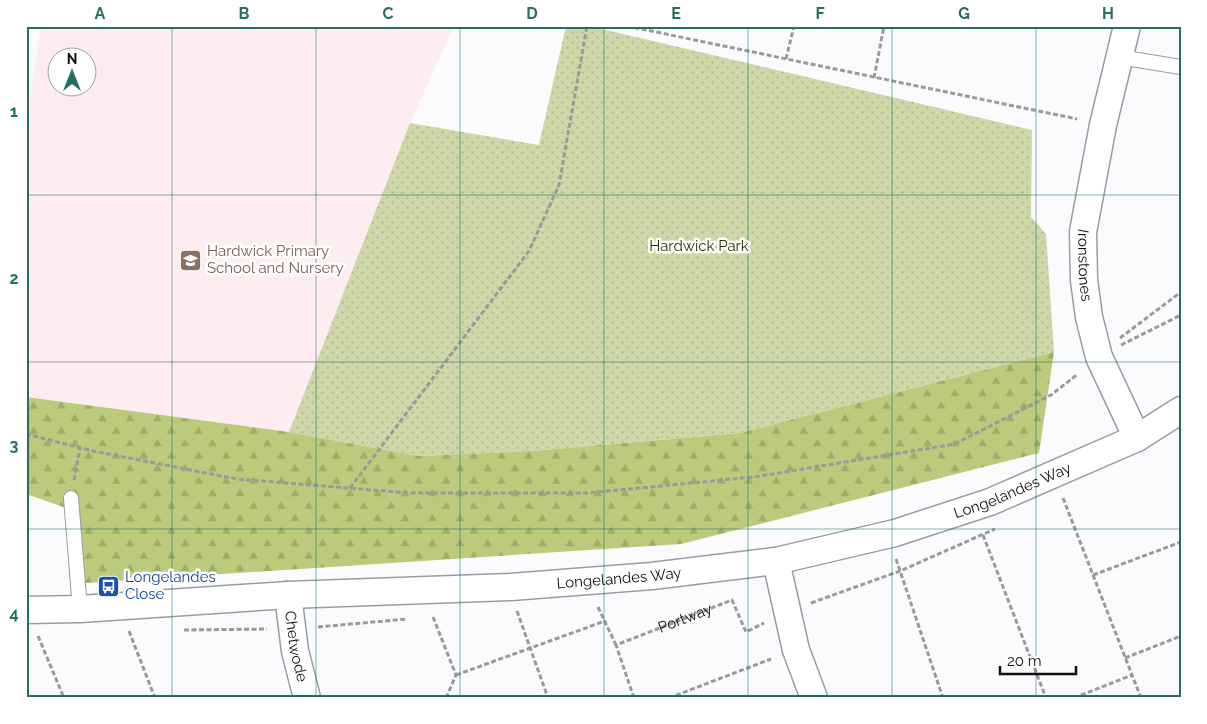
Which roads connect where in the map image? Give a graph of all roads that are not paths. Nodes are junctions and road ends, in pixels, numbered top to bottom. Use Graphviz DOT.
graph roads {
  1 [pos="1127,26"];
  2 [pos="1119,58"];
  3 [pos="1181,67"];
  4 [pos="1181,410"];
  5 [pos="1137,438"];
  6 [pos="72,498"];
  7 [pos="776,561"];
  8 [pos="288,595"];
  9 [pos="80,609"];
  10 [pos="31,620"];
  11 [pos="307,698"];
  12 [pos="814,698"];
  1 -- 2 [label="street, Ironstones"];
  2 -- 3 [label="lane"];
  2 -- 5 [label="street, Ironstones"];
  4 -- 5 [label="street, Longelandes Way"];
  5 -- 7 [label="street, Longelandes Way"];
  6 -- 9 [label="lane"];
  7 -- 8 [label="street, Longelandes Way"];
  7 -- 12 [label="street"];
  8 -- 9 [label="street, Longelandes Way"];
  8 -- 11 [label="street, Chetwode"];
  9 -- 10 [label="street, Longelandes Way"];
}
